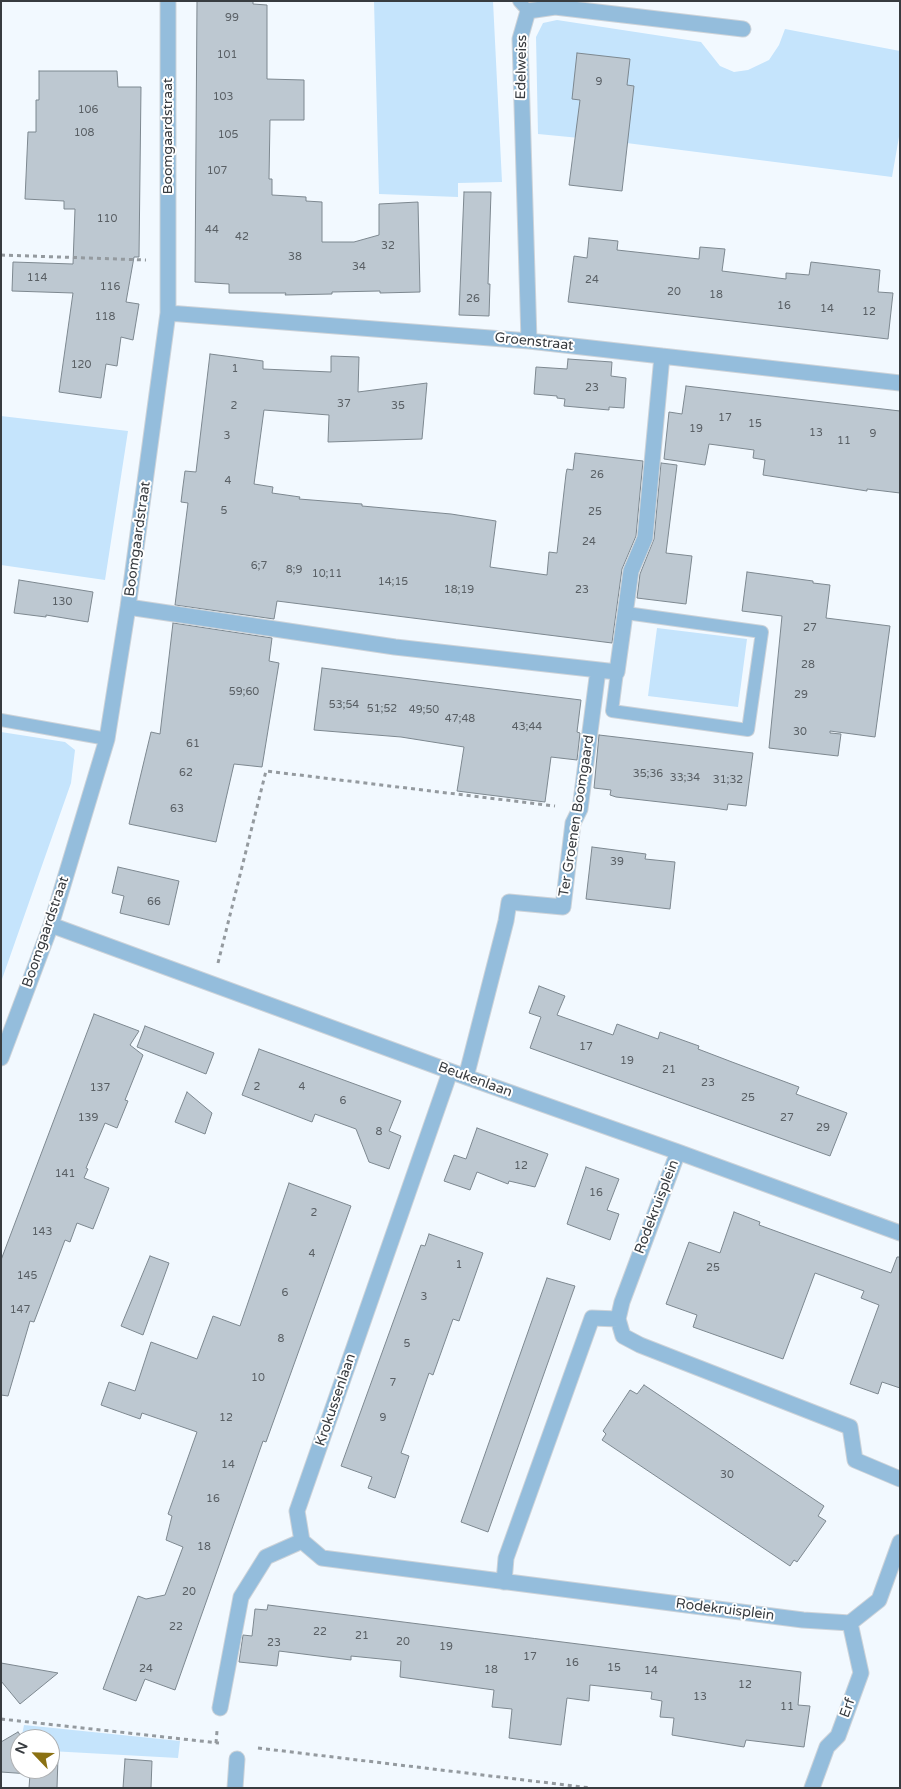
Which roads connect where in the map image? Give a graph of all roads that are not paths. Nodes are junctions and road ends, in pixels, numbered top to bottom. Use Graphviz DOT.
graph roads {
  1 [pos="168,1"];
  2 [pos="523,6"];
  3 [pos="743,29"];
  4 [pos="168,313"];
  5 [pos="530,341"];
  6 [pos="662,356"];
  7 [pos="900,383"];
  8 [pos="128,607"];
  9 [pos="626,613"];
  10 [pos="598,670"];
  11 [pos="617,672"];
  12 [pos="1,720"];
  13 [pos="107,739"];
  14 [pos="51,925"];
  15 [pos="1,1058"];
  16 [pos="450,1072"];
  17 [pos="466,1077"];
  18 [pos="678,1152"];
  19 [pos="900,1233"];
  20 [pos="618,1319"];
  21 [pos="900,1479"];
  22 [pos="302,1541"];
  23 [pos="900,1542"];
  24 [pos="504,1582"];
  25 [pos="850,1623"];
  26 [pos="220,1708"];
  27 [pos="237,1759"];
  28 [pos="235,1788"];
  29 [pos="812,1788"];
  1 -- 4 [label="street, Boomgaardstraat"];
  2 -- 3 [label="street, Edelweiss"];
  2 -- 5 [label="street, Edelweiss"];
  4 -- 5 [label="street, Groenstraat"];
  4 -- 8 [label="street, Boomgaardstraat"];
  5 -- 6 [label="street, Groenstraat"];
  6 -- 7 [label="street, Groenstraat"];
  6 -- 9 [label="street"];
  8 -- 10 [label="street"];
  8 -- 13 [label="street, Boomgaardstraat"];
  9 -- 11 [label="street"];
  9 -- 11 [label="lane"];
  10 -- 11 [label="street"];
  10 -- 17 [label="street, Ter Groenen Boomgaard"];
  12 -- 13 [label="lane"];
  13 -- 14 [label="street, Boomgaardstraat"];
  14 -- 15 [label="street, Boomgaardstraat"];
  14 -- 16 [label="street, Beukenlaan"];
  16 -- 17 [label="street, Beukenlaan"];
  16 -- 22 [label="street, Krokussenlaan"];
  17 -- 18 [label="street, Beukenlaan"];
  18 -- 19 [label="street, Beukenlaan"];
  18 -- 20 [label="street, Rodekruisplein"];
  20 -- 21 [label="street"];
  20 -- 24 [label="street"];
  22 -- 24 [label="street, Rodekruisplein"];
  22 -- 26 [label="street"];
  23 -- 25 [label="street"];
  24 -- 25 [label="street, Rodekruisplein"];
  25 -- 29 [label="street, Erf"];
  27 -- 28 [label="street"];
}
